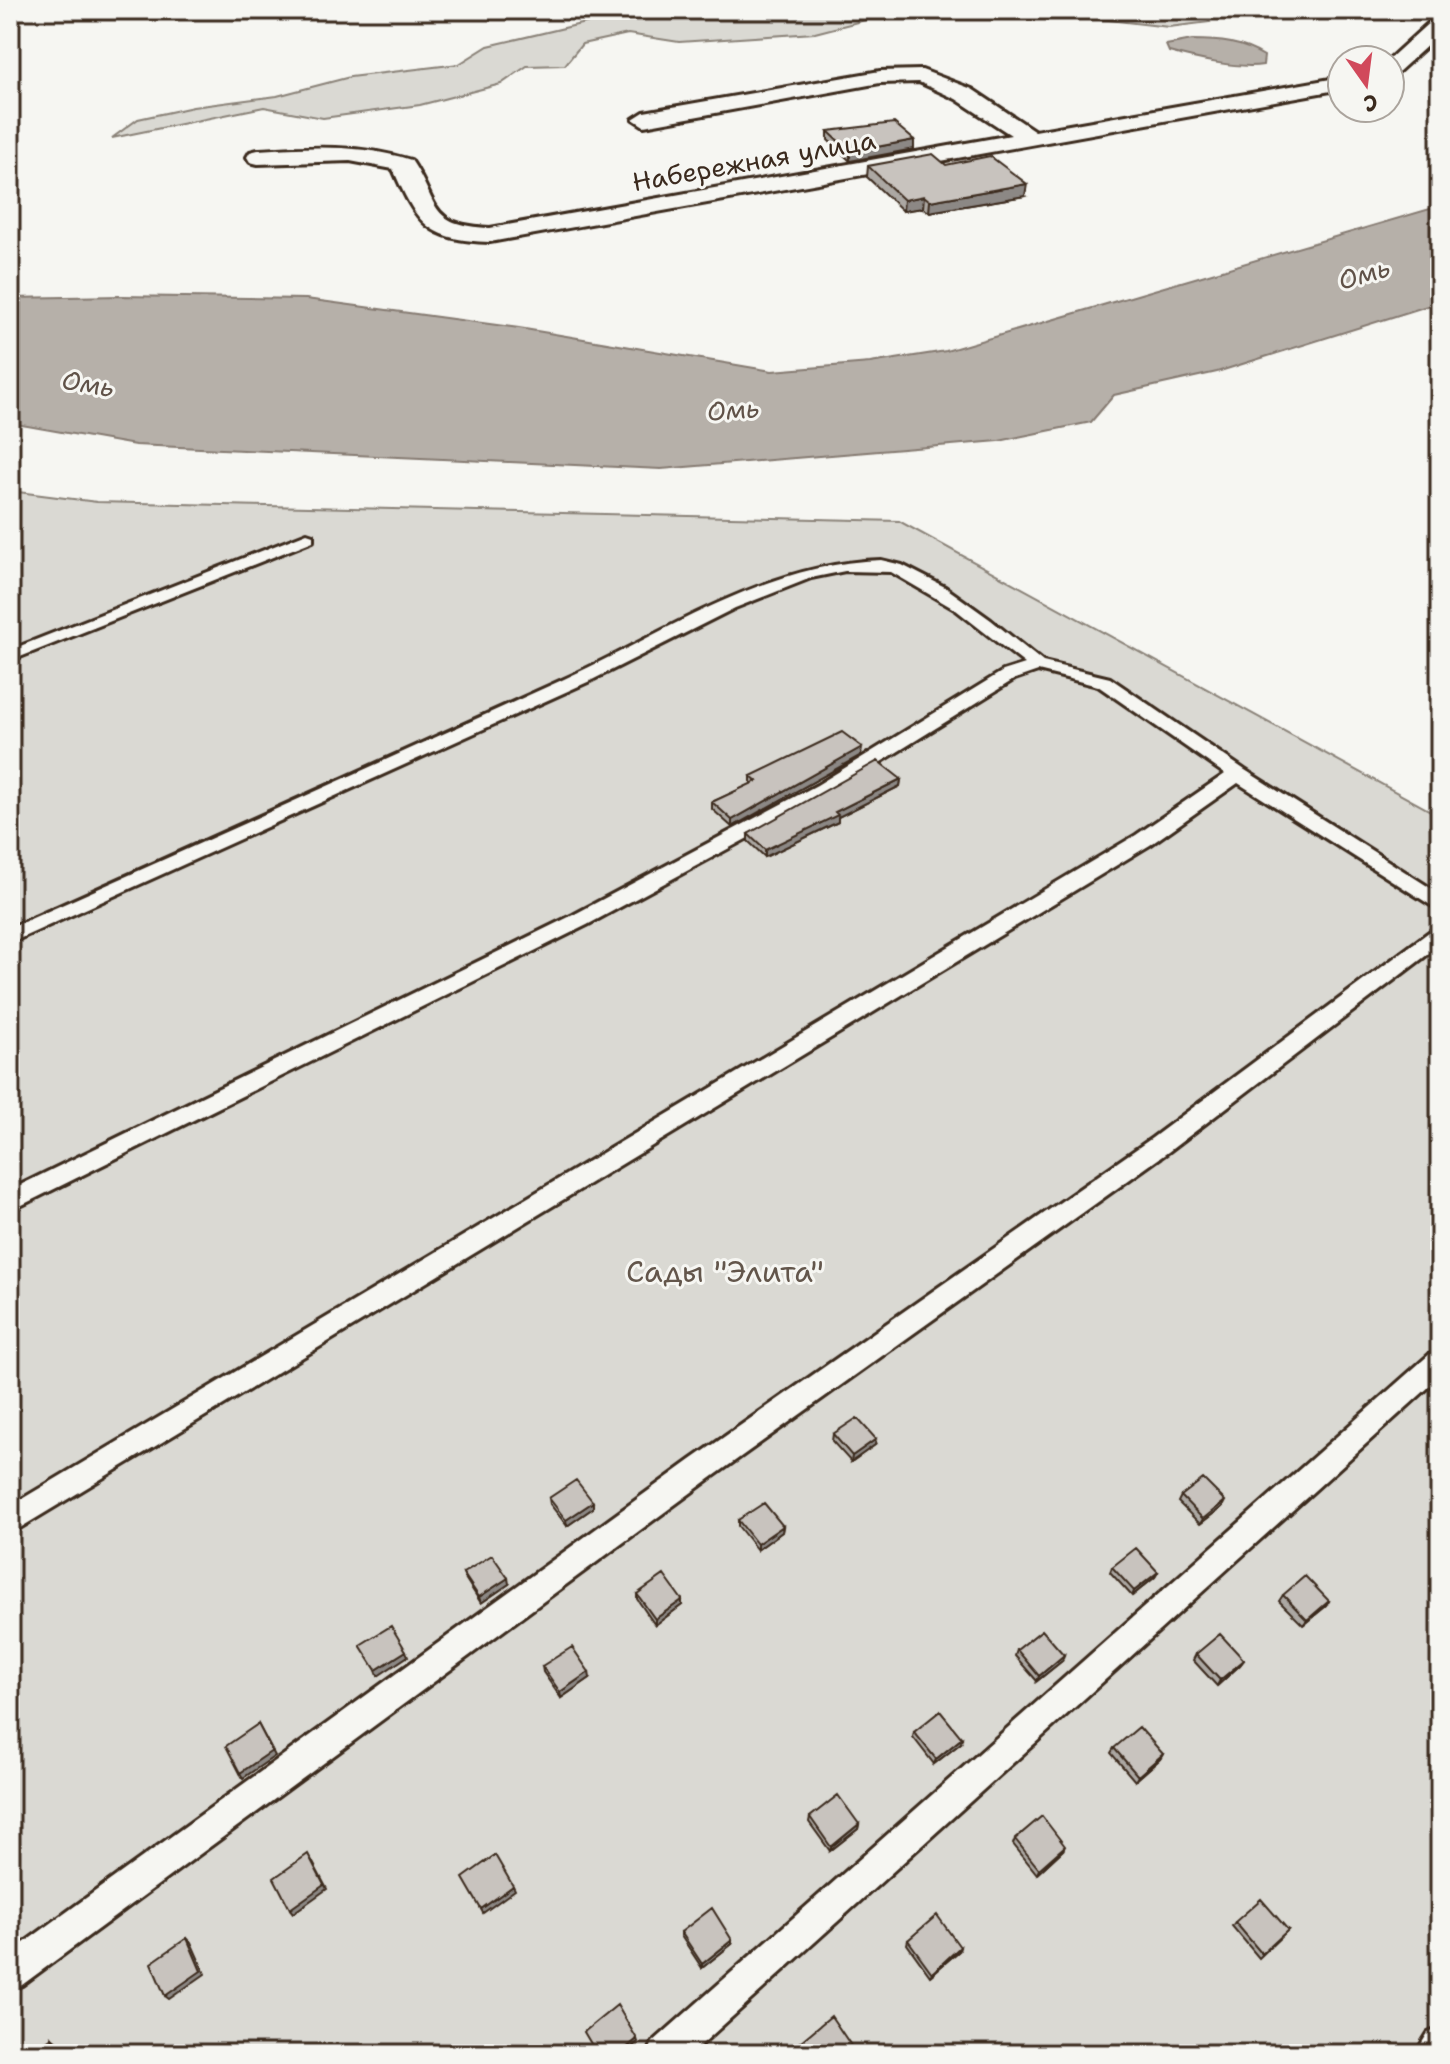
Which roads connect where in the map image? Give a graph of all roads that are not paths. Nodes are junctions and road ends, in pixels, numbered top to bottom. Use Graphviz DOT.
graph roads {
  1 [pos="1440,23"];
  2 [pos="1406,54"];
  3 [pos="1326,86"];
  4 [pos="644,119"];
  5 [pos="1032,139"];
  6 [pos="258,157"];
  7 [pos="307,538"];
  8 [pos="10,656"];
  9 [pos="1037,666"];
  10 [pos="1238,774"];
  11 [pos="1440,904"];
  12 [pos="1440,934"];
  13 [pos="10,936"];
  14 [pos="10,1201"];
  15 [pos="1440,1361"];
  16 [pos="10,1521"];
  17 [pos="10,1973"];
  18 [pos="1440,2045"];
  19 [pos="665,2054"];
  20 [pos="1432,2054"];
  1 -- 2 [label="street"];
  3 -- 5 [label="street, Набережная улица"];
  4 -- 5 [label="street"];
  5 -- 6 [label="street, Набережная улица"];
  7 -- 8 [label="lane"];
  9 -- 10 [label="lane"];
  9 -- 13 [label="lane"];
  9 -- 14 [label="lane"];
  10 -- 11 [label="lane"];
  10 -- 16 [label="lane"];
  12 -- 17 [label="lane"];
  15 -- 19 [label="lane"];
  18 -- 20 [label="lane"];
}
